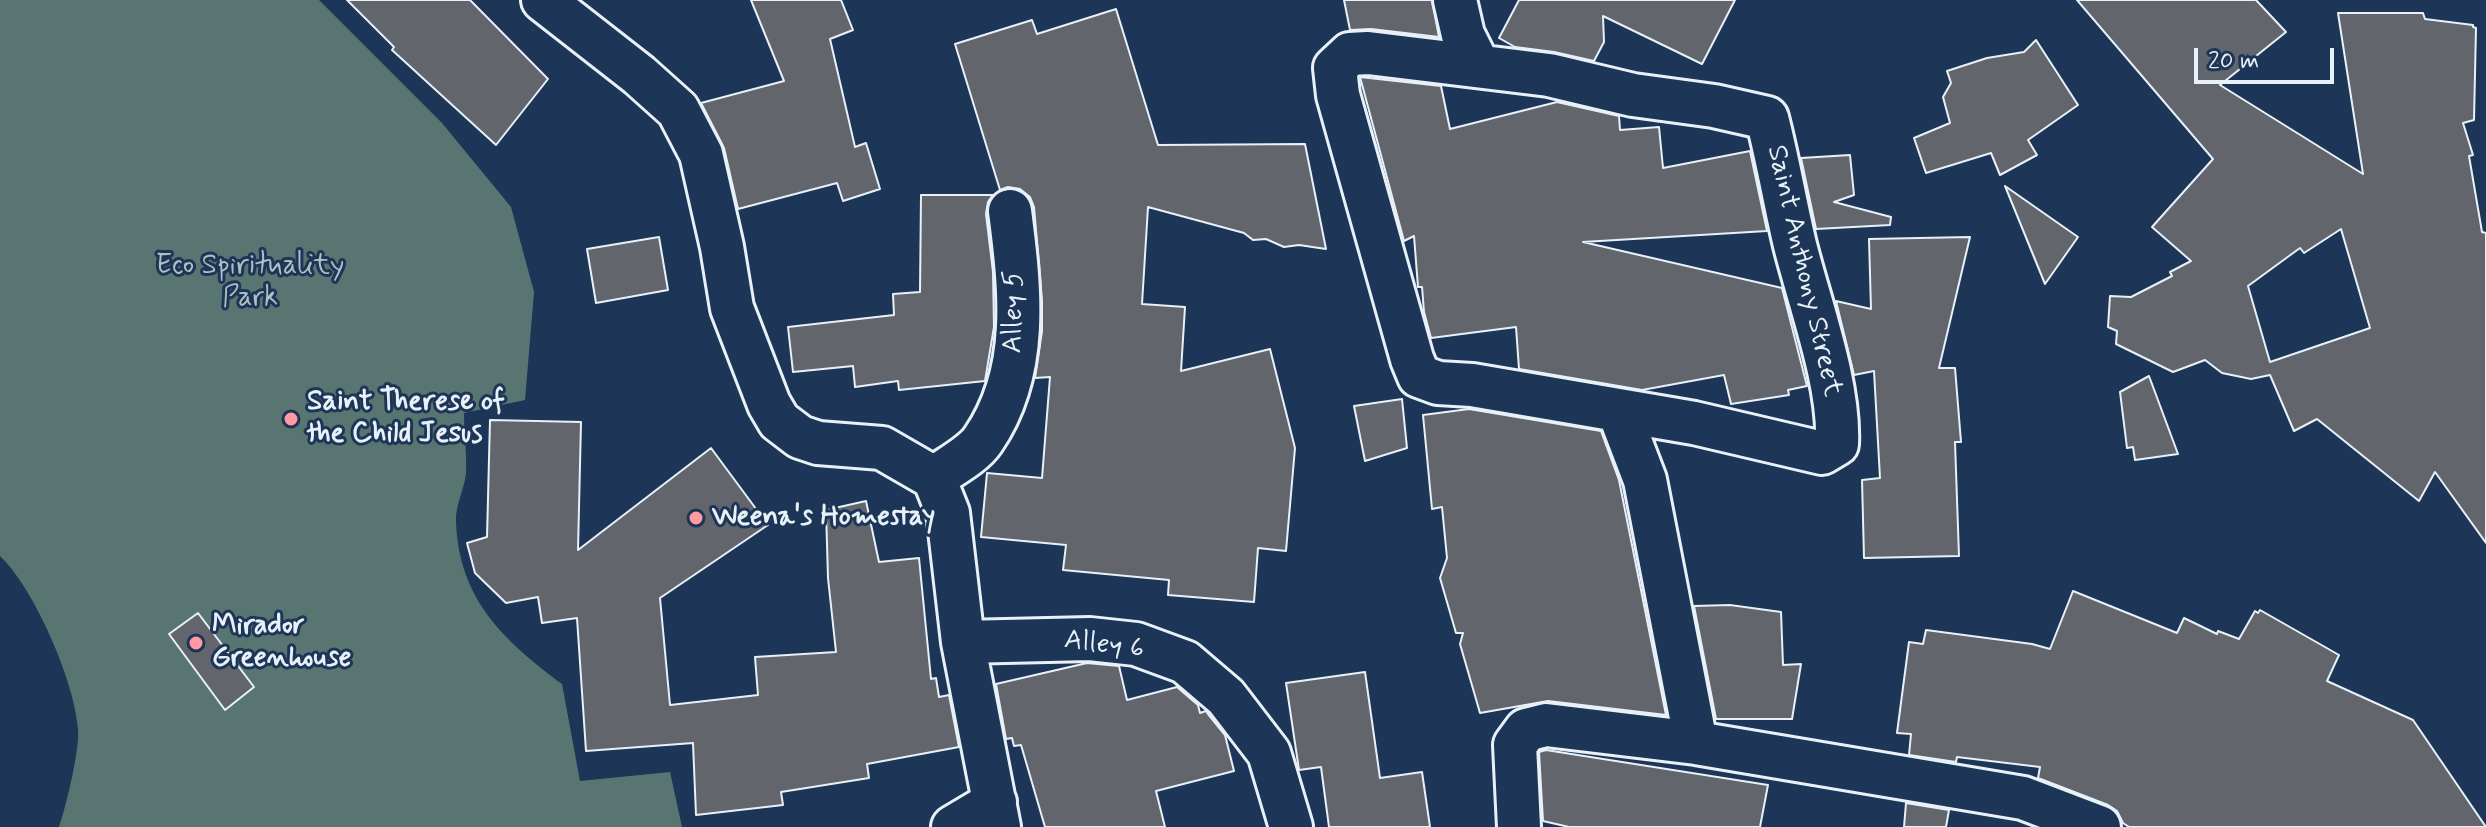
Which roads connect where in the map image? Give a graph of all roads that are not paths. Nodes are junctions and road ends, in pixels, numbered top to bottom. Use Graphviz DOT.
graph roads {
  1 [pos="543,0"];
  2 [pos="1455,0"];
  3 [pos="1478,65"];
  4 [pos="1010,211"];
  5 [pos="1619,412"];
  6 [pos="934,478"];
  7 [pos="963,642"];
  8 [pos="1696,743"];
  9 [pos="997,815"];
  10 [pos="953,827"];
  11 [pos="1291,827"];
  12 [pos="1519,827"];
  13 [pos="2099,827"];
  1 -- 6 [label="street"];
  2 -- 3 [label="street"];
  3 -- 5 [label="street, Saint Anthony Street"];
  3 -- 5 [label="street, Saint Anthony Street"];
  4 -- 6 [label="street, Alley 5"];
  5 -- 8 [label="street"];
  6 -- 7 [label="street"];
  7 -- 9 [label="street"];
  7 -- 11 [label="street, Alley 6"];
  8 -- 12 [label="street"];
  8 -- 13 [label="street"];
  9 -- 10 [label="street"];
}
